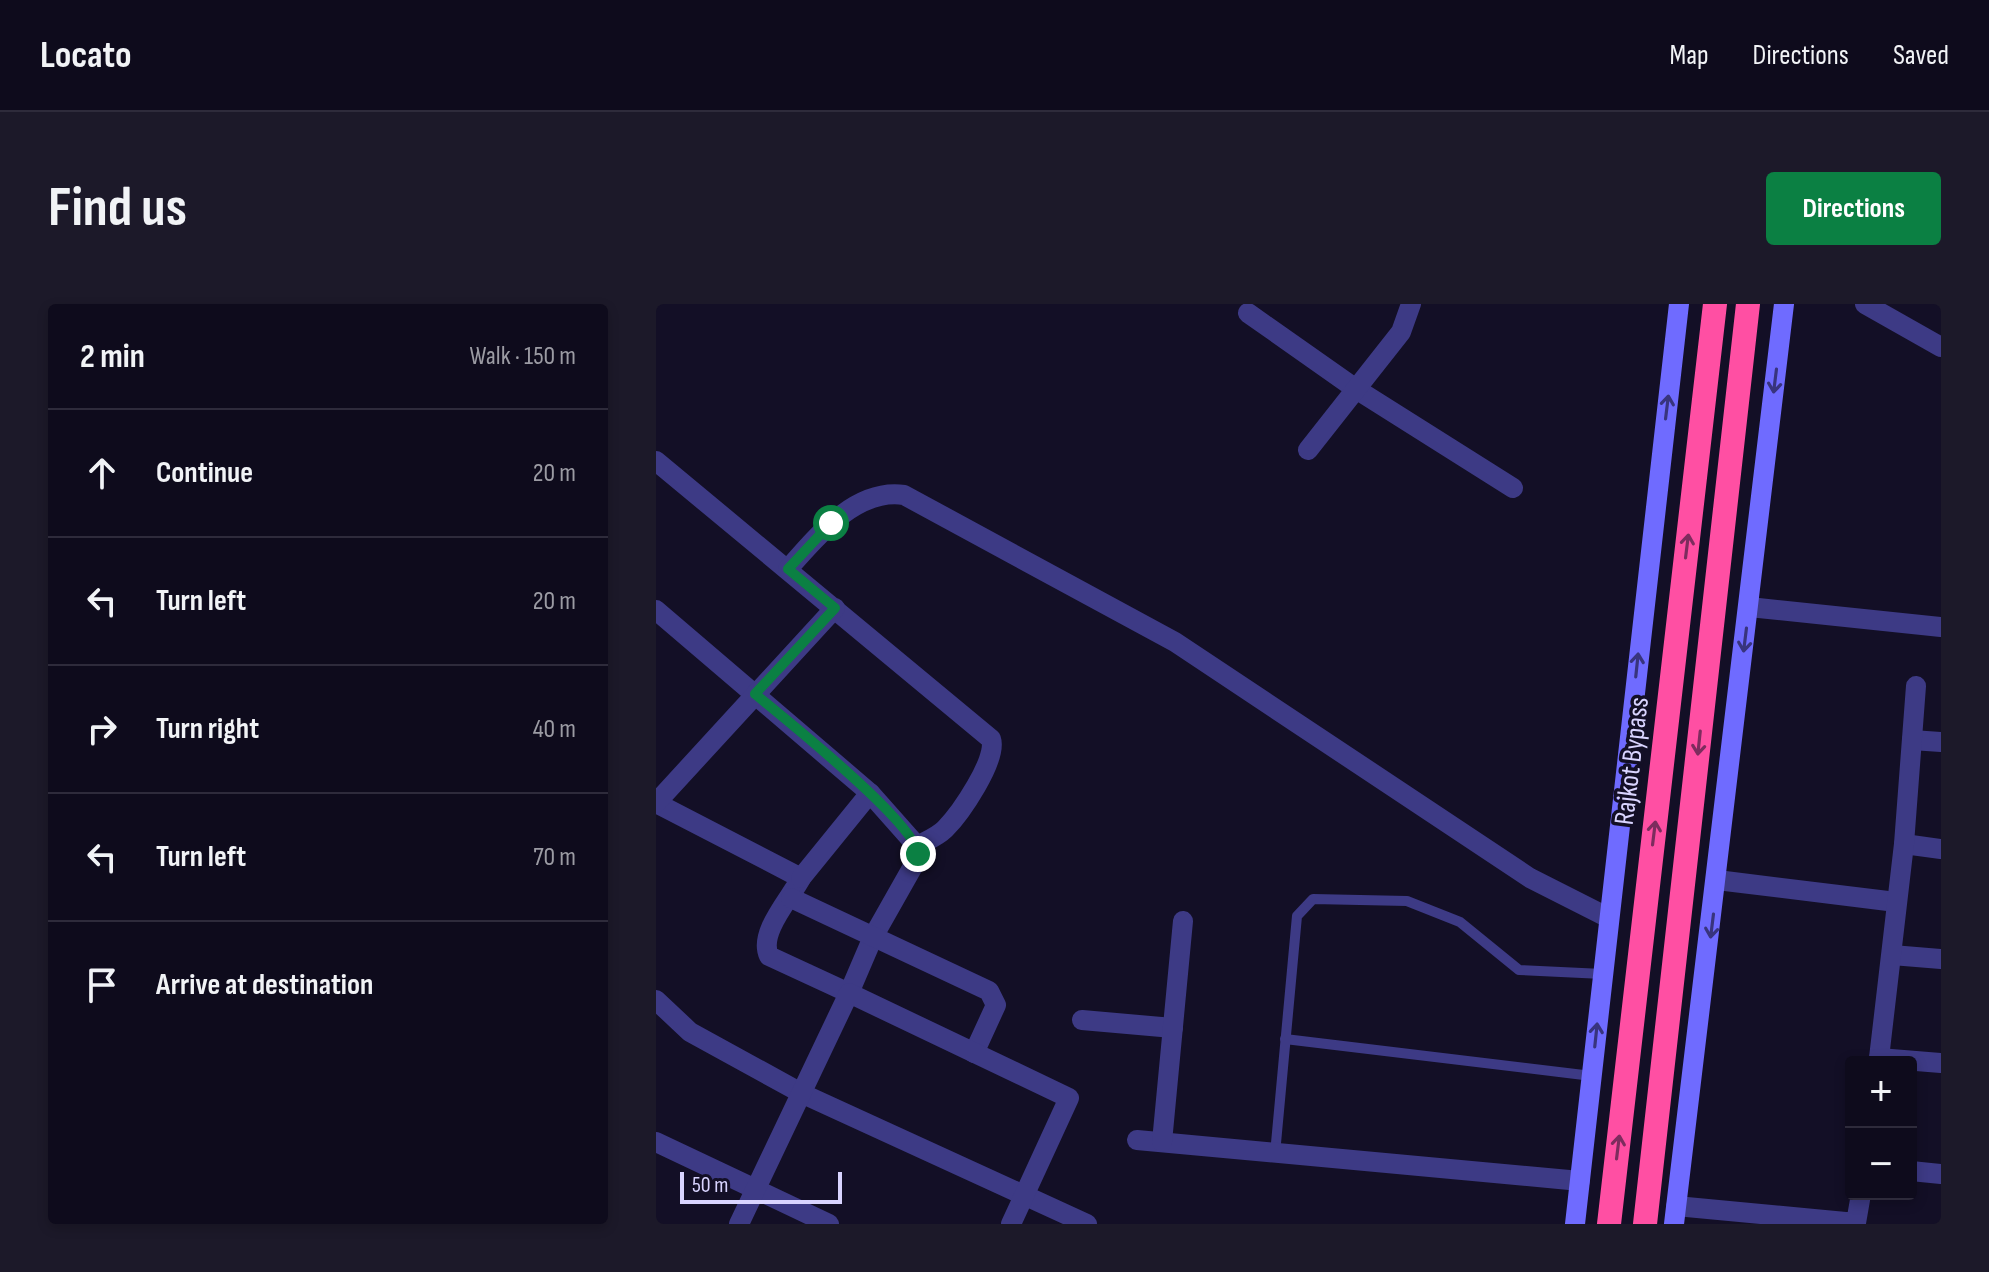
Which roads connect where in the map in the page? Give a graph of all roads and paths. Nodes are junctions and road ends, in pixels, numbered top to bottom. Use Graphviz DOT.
graph roads {
  1 [pos="1411,304"];
  2 [pos="1679,304"];
  3 [pos="1715,304"];
  4 [pos="1748,304"];
  5 [pos="1784,304"];
  6 [pos="1865,304"];
  7 [pos="1248,313"];
  8 [pos="1941,347"];
  9 [pos="1356,389"];
  10 [pos="1308,450"];
  11 [pos="656,461"];
  12 [pos="1513,488"];
  13 [pos="788,569"];
  14 [pos="1749,607"];
  15 [pos="835,608"];
  16 [pos="656,610"];
  17 [pos="1941,627"];
  18 [pos="1916,686"];
  19 [pos="755,694"];
  20 [pos="1912,740"];
  21 [pos="1941,742"];
  22 [pos="870,793"];
  23 [pos="656,803"];
  24 [pos="1904,844"];
  25 [pos="917,846"];
  26 [pos="1941,849"];
  27 [pos="801,878"];
  28 [pos="1717,880"];
  29 [pos="791,898"];
  30 [pos="1896,902"];
  31 [pos="1609,918"];
  32 [pos="1183,921"];
  33 [pos="873,937"];
  34 [pos="1892,955"];
  35 [pos="1941,959"];
  36 [pos="1603,974"];
  37 [pos="849,993"];
  38 [pos="656,1000"];
  39 [pos="1082,1020"];
  40 [pos="1173,1028"];
  41 [pos="1285,1039"];
  42 [pos="974,1053"];
  43 [pos="1879,1056"];
  44 [pos="1917,1062"];
  45 [pos="1941,1063"];
  46 [pos="1592,1076"];
  47 [pos="803,1094"];
  48 [pos="1137,1140"];
  49 [pos="656,1142"];
  50 [pos="1162,1142"];
  51 [pos="1275,1154"];
  52 [pos="1917,1172"];
  53 [pos="1941,1174"];
  54 [pos="1580,1181"];
  55 [pos="757,1189"];
  56 [pos="1026,1196"];
  57 [pos="1860,1200"];
  58 [pos="1675,1215"];
  59 [pos="739,1224"];
  60 [pos="829,1224"];
  61 [pos="1011,1224"];
  62 [pos="1087,1224"];
  63 [pos="1575,1224"];
  64 [pos="1609,1224"];
  65 [pos="1645,1224"];
  66 [pos="1857,1224"];
  1 -- 9 [label="street"];
  31 -- 2 [label="street, one-way"];
  64 -- 3 [label="highway, Rajkot Bypass, one-way"];
  4 -- 65 [label="highway, one-way"];
  5 -- 14 [label="street, one-way"];
  6 -- 8 [label="street"];
  7 -- 9 [label="street"];
  9 -- 10 [label="street"];
  9 -- 12 [label="street"];
  11 -- 13 [label="street"];
  13 -- 15 [label="street"];
  13 -- 31 [label="street"];
  14 -- 17 [label="street"];
  14 -- 28 [label="street, one-way"];
  15 -- 19 [label="street"];
  15 -- 25 [label="street"];
  16 -- 19 [label="street"];
  18 -- 20 [label="street"];
  19 -- 22 [label="street"];
  19 -- 23 [label="street"];
  20 -- 21 [label="street"];
  20 -- 24 [label="street"];
  22 -- 25 [label="street"];
  22 -- 27 [label="street"];
  23 -- 27 [label="street"];
  24 -- 26 [label="street"];
  24 -- 30 [label="street"];
  25 -- 33 [label="street"];
  27 -- 29 [label="street"];
  28 -- 30 [label="street"];
  28 -- 58 [label="street, one-way"];
  29 -- 33 [label="street"];
  29 -- 37 [label="street"];
  30 -- 34 [label="street"];
  31 -- 36 [label="street"];
  32 -- 40 [label="street"];
  33 -- 37 [label="street"];
  33 -- 42 [label="street"];
  34 -- 35 [label="street"];
  34 -- 43 [label="street"];
  36 -- 41 [label="lane"];
  46 -- 36 [label="street, one-way"];
  37 -- 42 [label="street"];
  37 -- 47 [label="street"];
  38 -- 47 [label="street"];
  39 -- 40 [label="street"];
  40 -- 50 [label="street"];
  41 -- 46 [label="lane"];
  41 -- 51 [label="lane"];
  42 -- 56 [label="street"];
  44 -- 45 [label="street"];
  46 -- 54 [label="street"];
  47 -- 55 [label="street"];
  47 -- 56 [label="street"];
  48 -- 50 [label="street"];
  49 -- 55 [label="street"];
  50 -- 51 [label="street"];
  51 -- 54 [label="street"];
  52 -- 53 [label="street"];
  54 -- 63 [label="street"];
  55 -- 59 [label="street"];
  55 -- 60 [label="street"];
  56 -- 61 [label="street"];
  56 -- 62 [label="street"];
  57 -- 66 [label="street"];
  58 -- 66 [label="street"];
}
